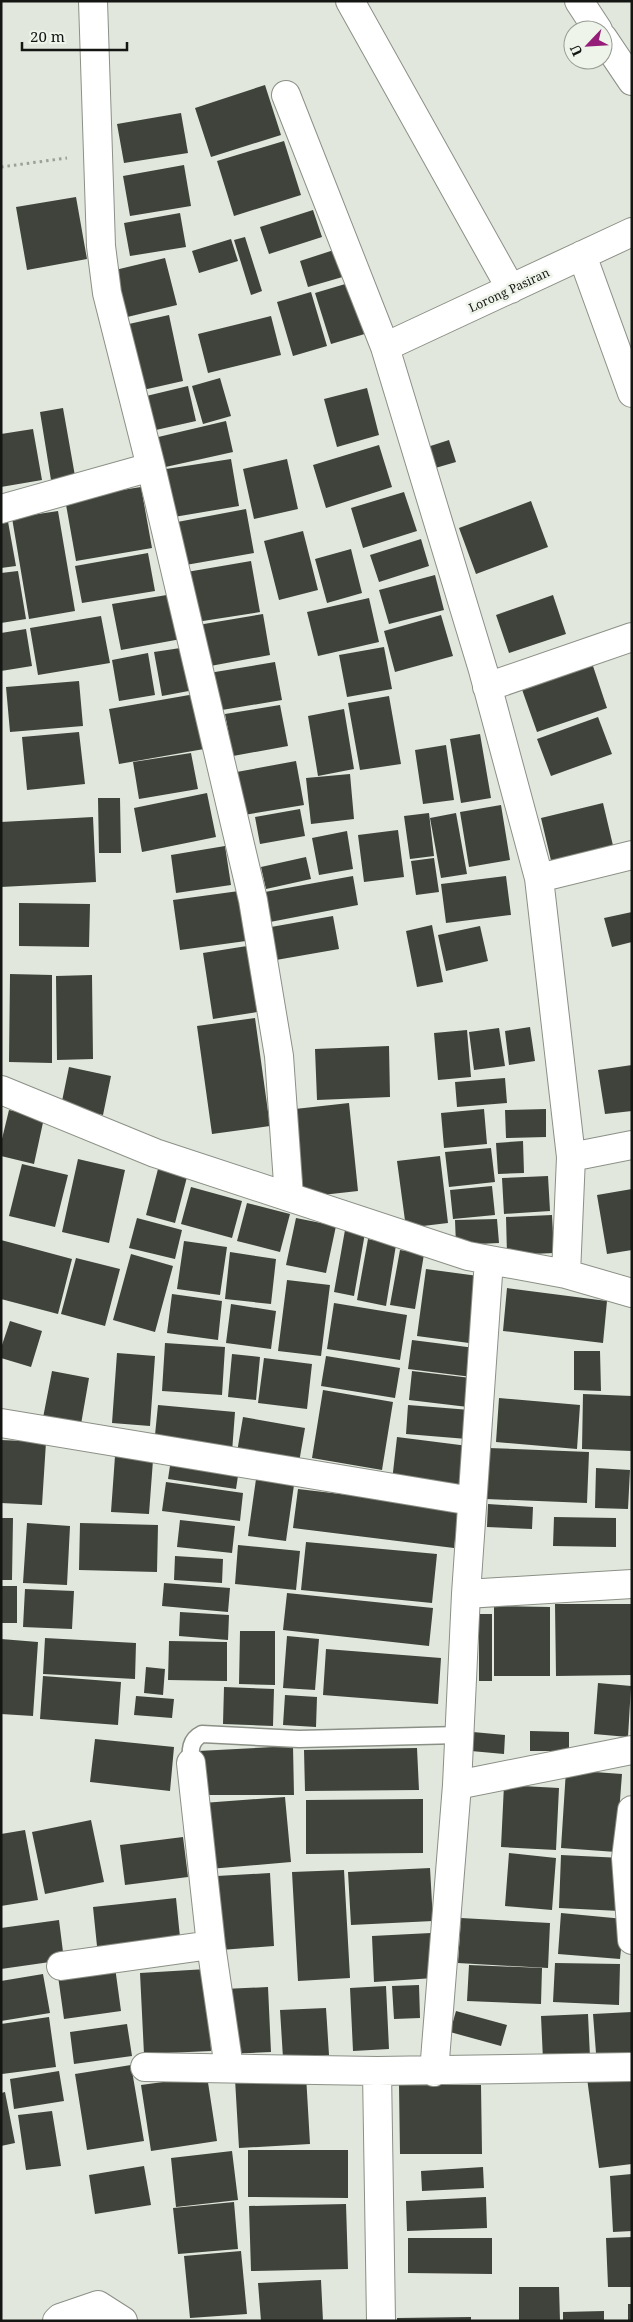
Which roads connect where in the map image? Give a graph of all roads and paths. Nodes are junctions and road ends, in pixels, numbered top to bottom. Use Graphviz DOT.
graph roads {
  1 [pos="93,1"];
  2 [pos="350,1"];
  3 [pos="579,1"];
  4 [pos="591,20"];
  5 [pos="613,53"];
  6 [pos="632,81"];
  7 [pos="286,95"];
  8 [pos="98,154"];
  9 [pos="1,167"];
  10 [pos="632,232"];
  11 [pos="582,255"];
  12 [pos="510,289"];
  13 [pos="385,347"];
  14 [pos="632,392"];
  15 [pos="151,467"];
  16 [pos="1,509"];
  17 [pos="632,637"];
  18 [pos="488,687"];
  19 [pos="632,855"];
  20 [pos="539,878"];
  21 [pos="1,1090"];
  22 [pos="632,1145"];
  23 [pos="571,1157"];
  24 [pos="289,1197"];
  25 [pos="490,1260"];
  26 [pos="566,1274"];
  27 [pos="632,1293"];
  28 [pos="1,1423"];
  29 [pos="472,1501"];
  30 [pos="632,1584"];
  31 [pos="466,1594"];
  32 [pos="459,1735"];
  33 [pos="632,1750"];
  34 [pos="191,1763"];
  35 [pos="457,1785"];
  36 [pos="632,1810"];
  37 [pos="632,1940"];
  38 [pos="211,1945"];
  39 [pos="61,1966"];
  40 [pos="145,2067"];
  41 [pos="632,2067"];
  42 [pos="229,2068"];
  43 [pos="377,2071"];
  44 [pos="434,2072"];
  45 [pos="56,2321"];
  46 [pos="123,2321"];
  47 [pos="381,2321"];
  1 -- 8 [label="street"];
  2 -- 12 [label="street"];
  3 -- 4 [label="street"];
  5 -- 6 [label="street"];
  7 -- 13 [label="street"];
  8 -- 9 [label="path"];
  8 -- 15 [label="street"];
  10 -- 11 [label="street, Lorong Pasiran"];
  11 -- 12 [label="street, Lorong Pasiran"];
  11 -- 14 [label="street"];
  12 -- 13 [label="street, Lorong Pasiran"];
  13 -- 18 [label="street"];
  15 -- 16 [label="street"];
  15 -- 24 [label="street"];
  17 -- 18 [label="street"];
  18 -- 20 [label="street"];
  19 -- 20 [label="street"];
  20 -- 23 [label="street"];
  21 -- 24 [label="street"];
  22 -- 23 [label="street"];
  23 -- 26 [label="street"];
  24 -- 25 [label="street"];
  25 -- 26 [label="street"];
  25 -- 29 [label="street"];
  26 -- 27 [label="street"];
  28 -- 29 [label="street"];
  29 -- 31 [label="street"];
  30 -- 31 [label="street"];
  31 -- 32 [label="street"];
  32 -- 34 [label="lane"];
  32 -- 35 [label="street"];
  33 -- 35 [label="street"];
  34 -- 38 [label="street"];
  35 -- 44 [label="street"];
  36 -- 37 [label="street"];
  38 -- 39 [label="street"];
  38 -- 42 [label="street"];
  40 -- 42 [label="street"];
  41 -- 44 [label="street"];
  42 -- 43 [label="street"];
  43 -- 44 [label="street"];
  43 -- 47 [label="street"];
  45 -- 46 [label="street"];
}
